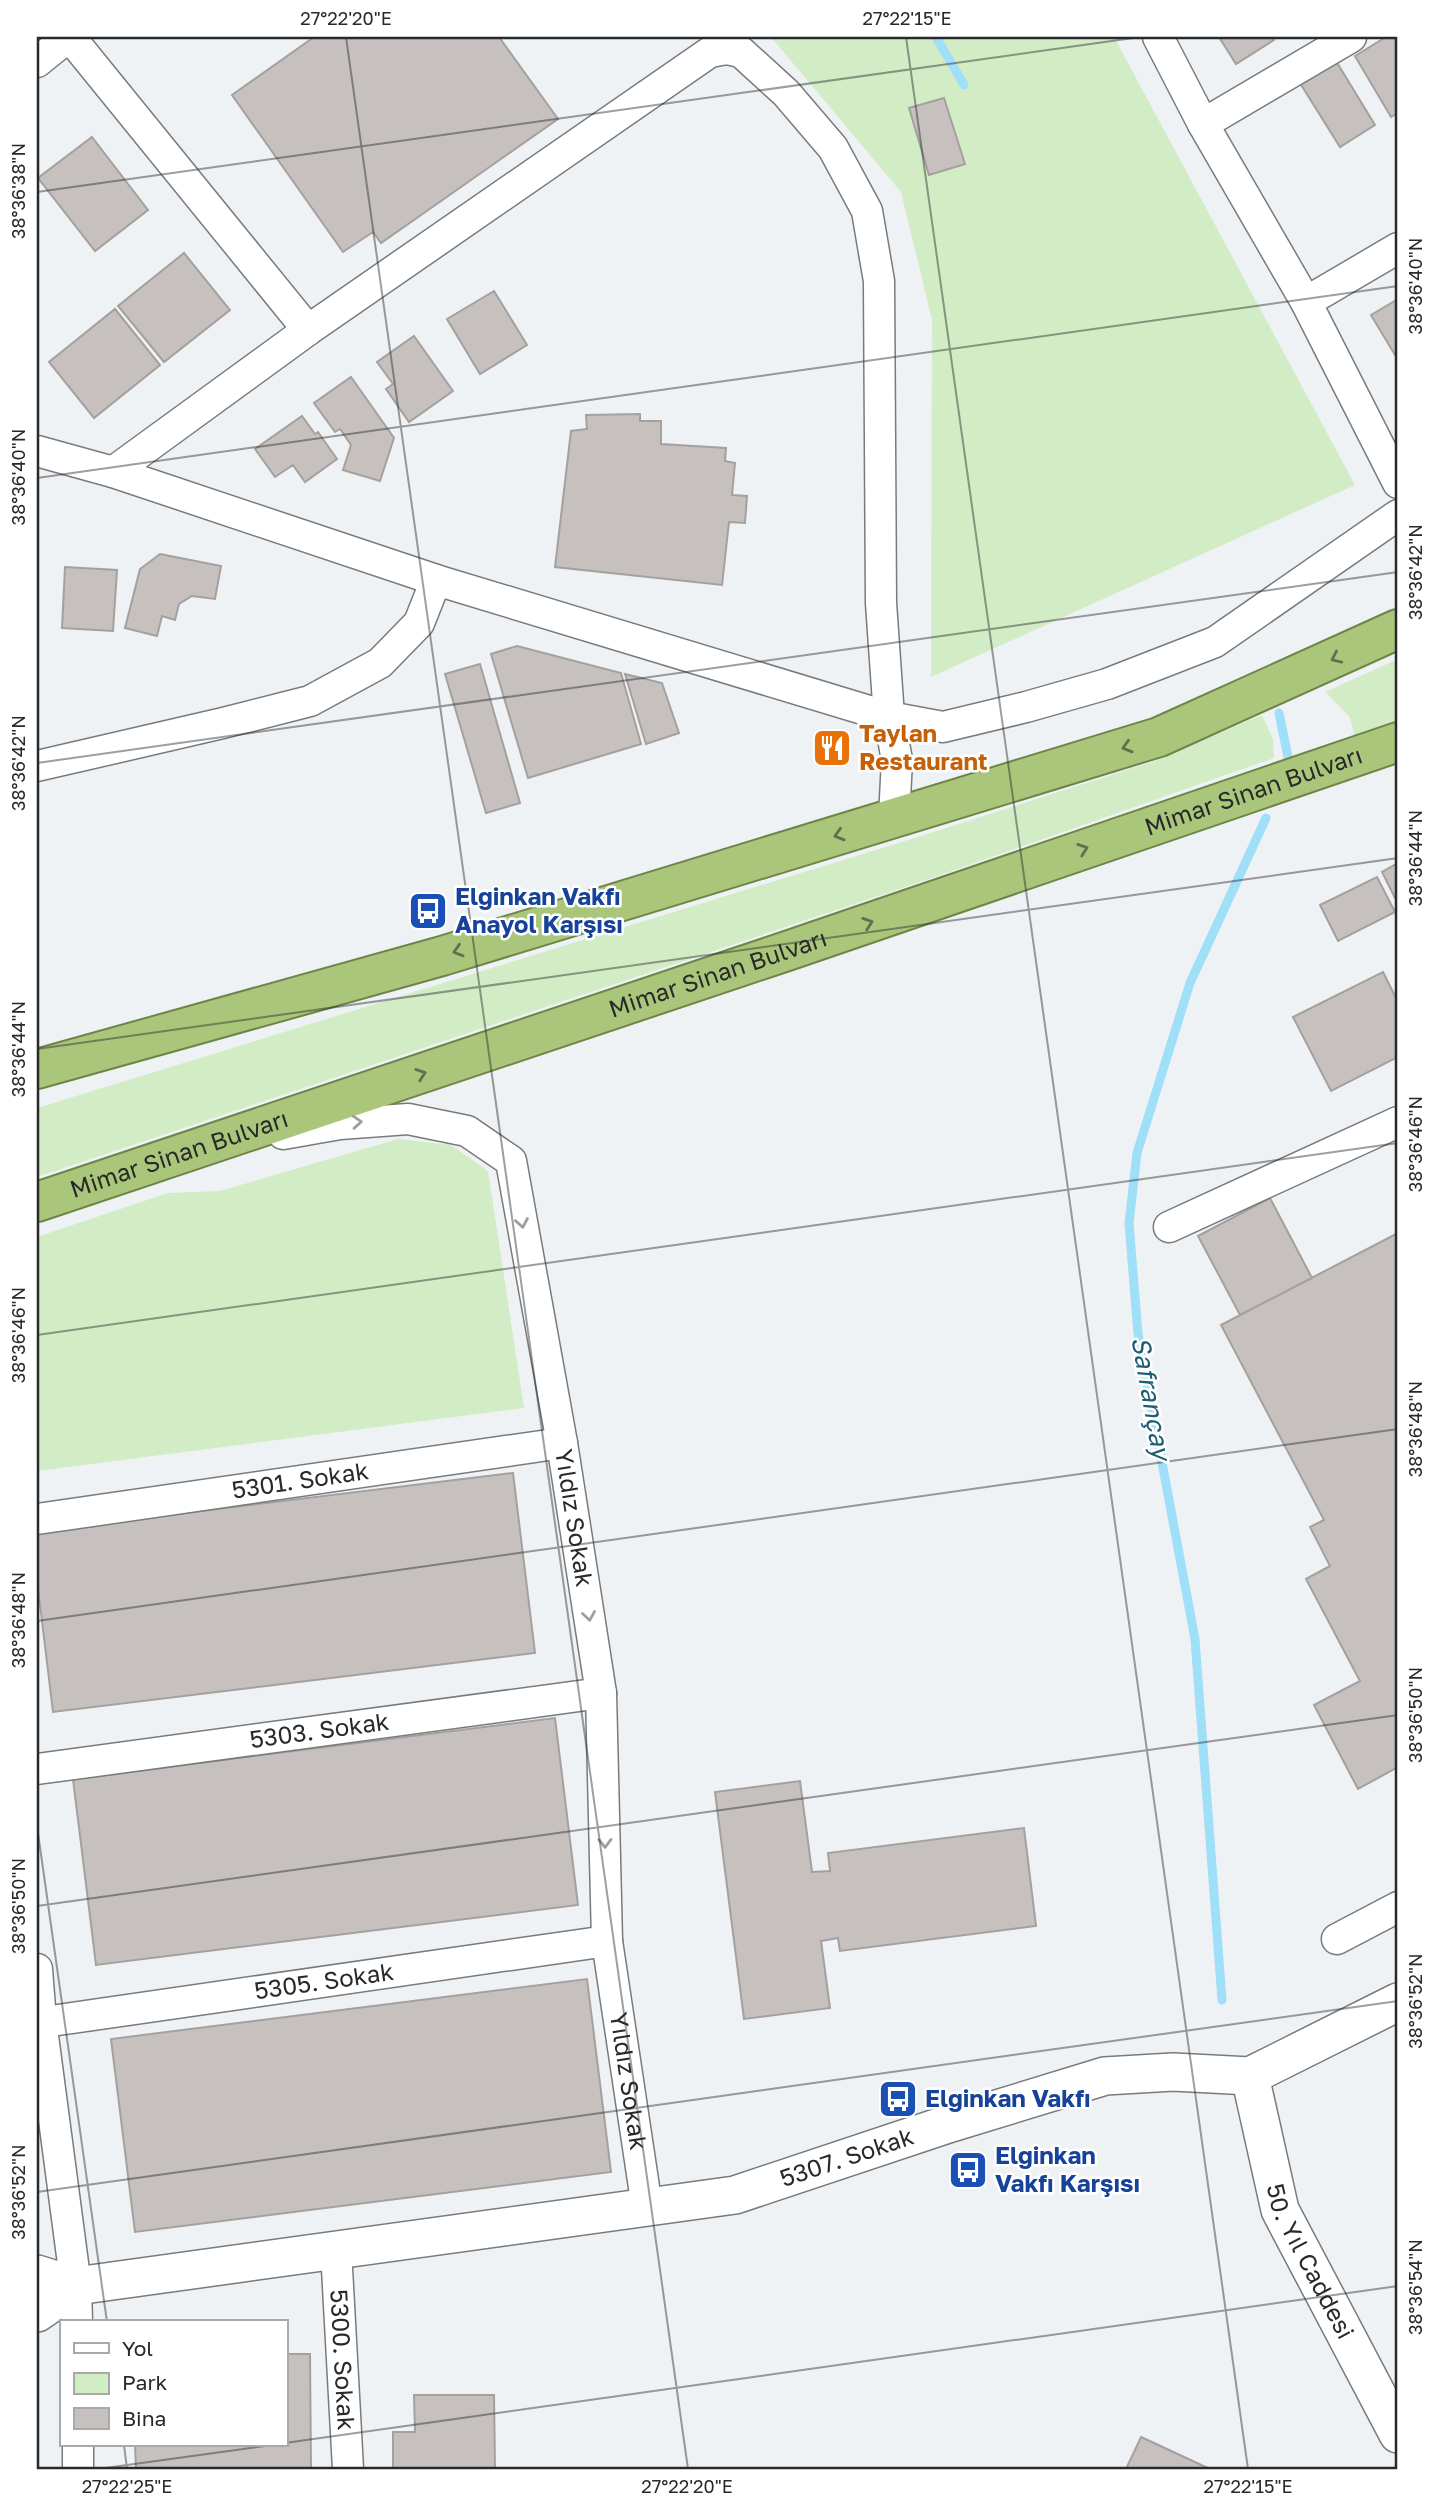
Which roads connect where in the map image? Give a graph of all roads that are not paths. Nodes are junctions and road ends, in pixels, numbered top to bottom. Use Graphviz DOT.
graph roads {
  1 [pos="69,37"];
  2 [pos="1158,37"];
  3 [pos="1351,37"];
  4 [pos="37,62"];
  5 [pos="1203,124"];
  6 [pos="1398,248"];
  7 [pos="1306,302"];
  8 [pos="308,330"];
  9 [pos="37,451"];
  10 [pos="113,472"];
  11 [pos="1398,483"];
  12 [pos="1398,514"];
  13 [pos="436,580"];
  14 [pos="1398,629"];
  15 [pos="890,717"];
  16 [pos="1398,742"];
  17 [pos="37,766"];
  18 [pos="894,818"];
  19 [pos="37,1069"];
  20 [pos="1398,1122"];
  21 [pos="193,1151"];
  22 [pos="37,1202"];
  23 [pos="1169,1227"];
  24 [pos="562,1443"];
  25 [pos="37,1519"];
  26 [pos="601,1693"];
  27 [pos="37,1769"];
  28 [pos="1398,1907"];
  29 [pos="1337,1939"];
  30 [pos="607,1941"];
  31 [pos="37,1969"];
  32 [pos="1398,2002"];
  33 [pos="38,2021"];
  34 [pos="1250,2076"];
  35 [pos="647,2207"];
  36 [pos="336,2250"];
  37 [pos="37,2274"];
  38 [pos="76,2286"];
  39 [pos="37,2313"];
  40 [pos="77,2320"];
  41 [pos="1398,2434"];
  42 [pos="78,2446"];
  43 [pos="78,2469"];
  44 [pos="348,2469"];
  1 -- 4 [label="street"];
  1 -- 8 [label="street"];
  2 -- 5 [label="street"];
  3 -- 5 [label="street"];
  5 -- 7 [label="street"];
  6 -- 7 [label="street"];
  7 -- 11 [label="street"];
  8 -- 10 [label="street"];
  8 -- 15 [label="street"];
  9 -- 10 [label="street"];
  10 -- 13 [label="street"];
  12 -- 15 [label="street"];
  13 -- 15 [label="street"];
  13 -- 17 [label="street"];
  14 -- 18 [label="highway, one-way"];
  15 -- 18 [label="street"];
  21 -- 16 [label="highway, Mimar Sinan Bulvarı, one-way"];
  18 -- 19 [label="highway, one-way"];
  20 -- 23 [label="street"];
  21 -- 22 [label="highway, Mimar Sinan Bulvarı"];
  21 -- 24 [label="street, Yıldız Sokak, one-way"];
  24 -- 25 [label="street, 5301. Sokak"];
  24 -- 26 [label="street, Yıldız Sokak, one-way"];
  26 -- 27 [label="street, 5303. Sokak"];
  26 -- 30 [label="street, Yıldız Sokak, one-way"];
  28 -- 29 [label="street"];
  30 -- 33 [label="street, 5305. Sokak"];
  30 -- 35 [label="street, Yıldız Sokak"];
  31 -- 33 [label="street"];
  32 -- 34 [label="street"];
  33 -- 38 [label="street"];
  34 -- 35 [label="street, 5307. Sokak"];
  34 -- 41 [label="street, 50. Yıl Caddesi"];
  35 -- 36 [label="street, 5307. Sokak"];
  36 -- 38 [label="street, 5307. Sokak"];
  36 -- 44 [label="street, 5300. Sokak"];
  37 -- 38 [label="street"];
  38 -- 39 [label="street"];
  38 -- 40 [label="street"];
  42 -- 43 [label="street"];
}
